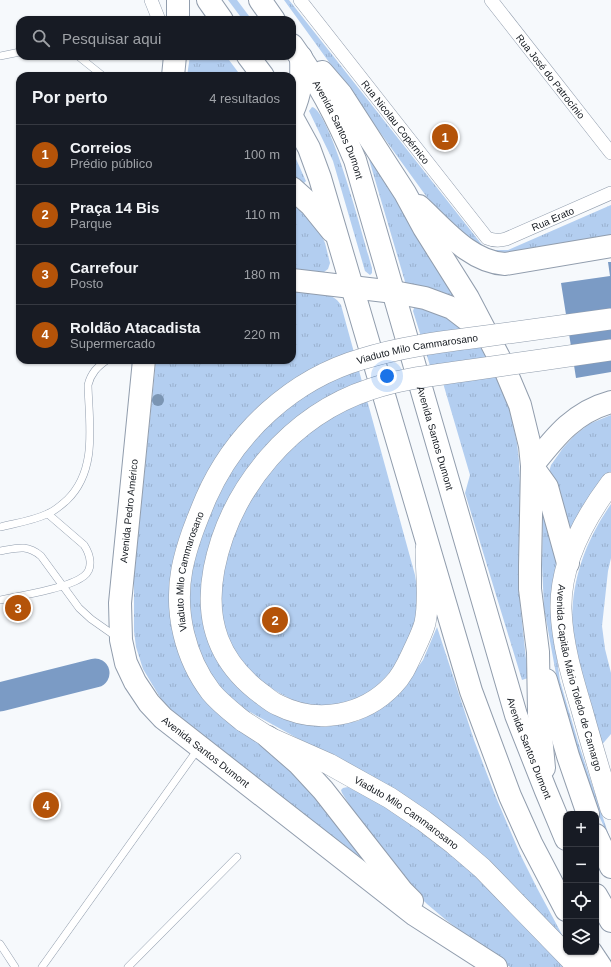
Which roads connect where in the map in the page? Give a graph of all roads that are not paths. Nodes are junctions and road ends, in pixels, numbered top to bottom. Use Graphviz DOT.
graph roads {
  1 [pos="150,0"];
  2 [pos="178,0"];
  3 [pos="208,0"];
  4 [pos="260,0"];
  5 [pos="300,0"];
  6 [pos="491,0"];
  7 [pos="157,16"];
  8 [pos="178,16"];
  9 [pos="219,16"];
  10 [pos="271,16"];
  11 [pos="296,51"];
  12 [pos="16,53"];
  13 [pos="0,56"];
  14 [pos="83,60"];
  15 [pos="175,60"];
  16 [pos="251,60"];
  17 [pos="98,72"];
  18 [pos="173,72"];
  19 [pos="260,72"];
  20 [pos="296,102"];
  21 [pos="296,124"];
  22 [pos="611,154"];
  23 [pos="296,192"];
  24 [pos="405,193"];
  25 [pos="611,193"];
  26 [pos="339,240"];
  27 [pos="493,240"];
  28 [pos="611,246"];
  29 [pos="296,280"];
  30 [pos="352,287"];
  31 [pos="394,292"];
  32 [pos="611,319"];
  33 [pos="486,334"];
  34 [pos="611,350"];
  35 [pos="102,364"];
  36 [pos="144,364"];
  37 [pos="611,402"];
  38 [pos="532,466"];
  39 [pos="611,483"];
  40 [pos="48,514"];
  41 [pos="0,527"];
  42 [pos="426,541"];
  43 [pos="0,551"];
  44 [pos="568,563"];
  45 [pos="63,585"];
  46 [pos="0,600"];
  47 [pos="121,640"];
  48 [pos="538,652"];
  49 [pos="126,663"];
  50 [pos="268,736"];
  51 [pos="199,747"];
  52 [pos="546,791"];
  53 [pos="610,804"];
  54 [pos="587,811"];
  55 [pos="563,832"];
  56 [pos="599,841"];
  57 [pos="237,857"];
  58 [pos="611,867"];
  59 [pos="599,900"];
  60 [pos="563,904"];
  61 [pos="611,921"];
  62 [pos="456,941"];
  63 [pos="0,944"];
  64 [pos="593,955"];
  65 [pos="15,967"];
  66 [pos="42,967"];
  67 [pos="128,967"];
  68 [pos="496,967"];
  69 [pos="578,967"];
  70 [pos="601,967"];
  1 -- 7 [label="street"];
  2 -- 8 [label="highway"];
  3 -- 9 [label="highway"];
  4 -- 10 [label="highway"];
  5 -- 27 [label="street, Rua Nicolau Copérnico"];
  6 -- 22 [label="street, Rua José do Patrocínio"];
  11 -- 20 [label="highway"];
  11 -- 24 [label="highway"];
  11 -- 31 [label="highway, Avenida Santos Dumont"];
  12 -- 13 [label="lane"];
  14 -- 17 [label="lane"];
  15 -- 18 [label="highway"];
  16 -- 19 [label="highway"];
  21 -- 26 [label="highway"];
  23 -- 26 [label="highway"];
  24 -- 28 [label="highway"];
  24 -- 33 [label="highway"];
  25 -- 27 [label="street, Rua Erato"];
  26 -- 30 [label="highway"];
  29 -- 30 [label="highway"];
  30 -- 31 [label="highway"];
  30 -- 42 [label="highway"];
  31 -- 33 [label="highway"];
  31 -- 52 [label="highway, Avenida Santos Dumont"];
  32 -- 50 [label="main road, Viaduto Milo Cammarosano, bridge"];
  33 -- 38 [label="highway"];
  34 -- 42 [label="main road, Viaduto Milo Cammarosano, bridge"];
  35 -- 40 [label="lane"];
  36 -- 47 [label="highway, Avenida Pedro Américo"];
  37 -- 38 [label="highway"];
  38 -- 44 [label="highway"];
  38 -- 48 [label="highway"];
  39 -- 44 [label="main road, Avenida Capitão Mário Toledo de Camargo"];
  40 -- 41 [label="lane"];
  40 -- 45 [label="lane"];
  42 -- 60 [label="highway"];
  43 -- 45 [label="lane"];
  44 -- 53 [label="main road, Avenida Capitão Mário Toledo de Camargo"];
  45 -- 46 [label="lane"];
  45 -- 47 [label="lane"];
  47 -- 49 [label="highway, Avenida Pedro Américo"];
  48 -- 52 [label="highway"];
  48 -- 54 [label="highway"];
  49 -- 51 [label="highway, Avenida Santos Dumont"];
  50 -- 62 [label="highway"];
  50 -- 69 [label="main road, Viaduto Milo Cammarosano"];
  51 -- 62 [label="highway, Avenida Santos Dumont"];
  51 -- 66 [label="lane"];
  52 -- 55 [label="highway, Avenida Santos Dumont"];
  56 -- 58 [label="highway"];
  57 -- 67 [label="lane"];
  59 -- 61 [label="highway"];
  62 -- 68 [label="highway, Avenida Santos Dumont"];
  63 -- 65 [label="lane"];
  64 -- 70 [label="highway"];
}
